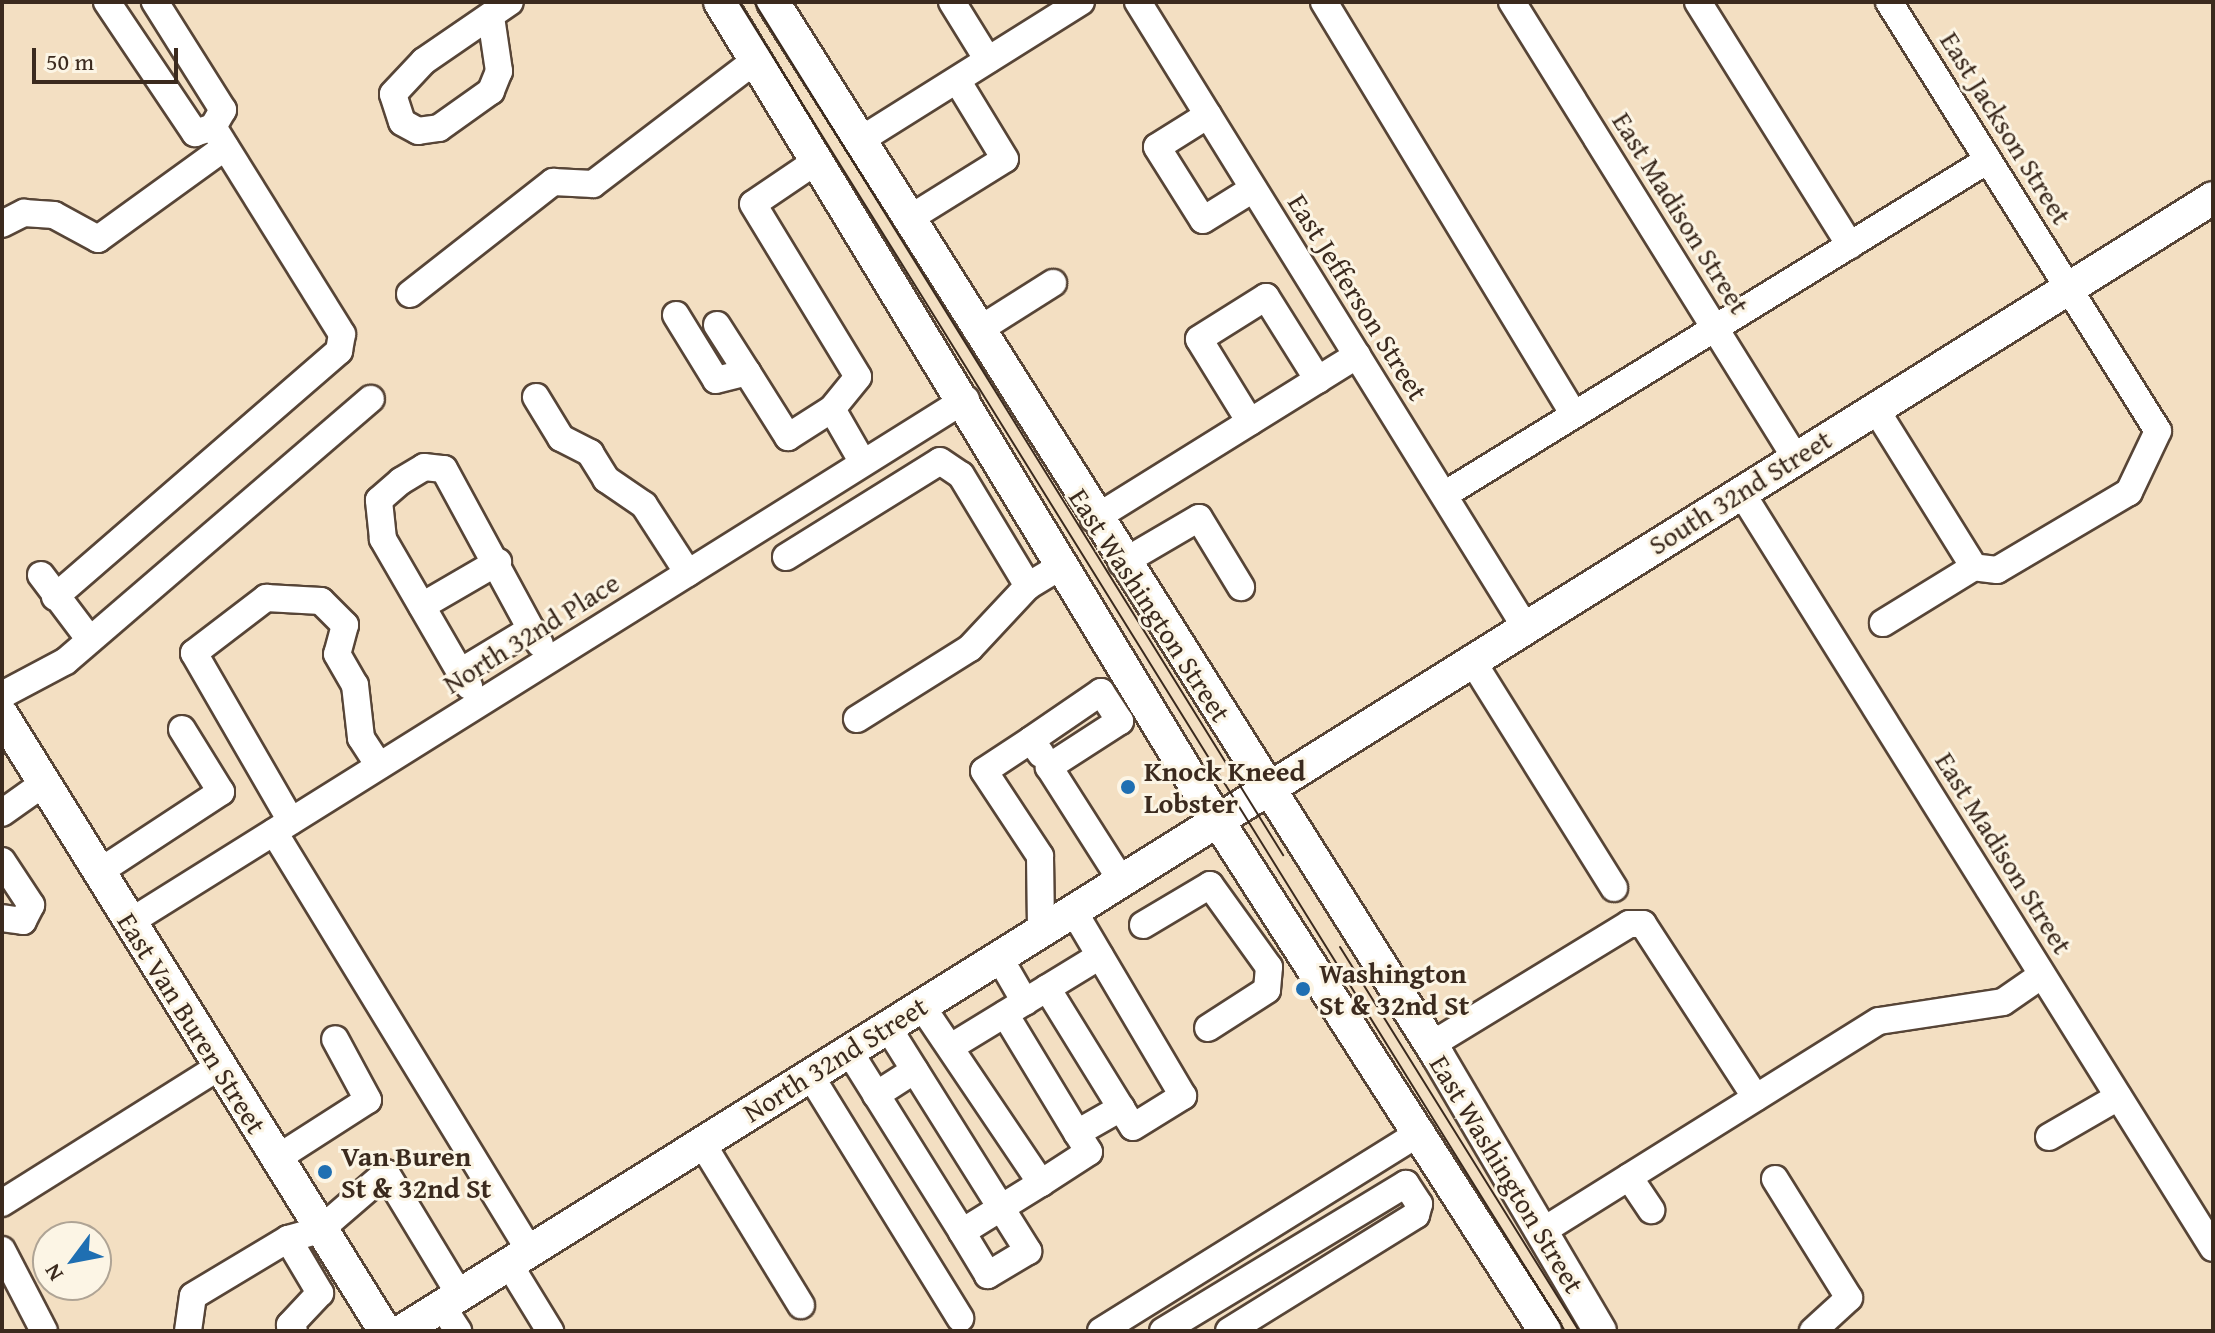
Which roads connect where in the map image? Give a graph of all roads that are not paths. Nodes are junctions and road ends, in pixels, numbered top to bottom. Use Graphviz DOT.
graph roads {
  1 [pos="107,2"];
  2 [pos="155,2"];
  3 [pos="720,2"];
  4 [pos="773,2"];
  5 [pos="952,2"];
  6 [pos="1081,2"];
  7 [pos="1138,2"];
  8 [pos="1324,2"];
  9 [pos="1512,2"];
  10 [pos="1698,2"];
  11 [pos="1889,2"];
  12 [pos="500,10"];
  13 [pos="756,60"];
  14 [pos="988,60"];
  15 [pos="957,80"];
  16 [pos="1208,115"];
  17 [pos="219,137"];
  18 [pos="859,141"];
  19 [pos="818,160"];
  20 [pos="1988,160"];
  21 [pos="1253,189"];
  22 [pos="2213,198"];
  23 [pos="907,220"];
  24 [pos="2,224"];
  25 [pos="1850,245"];
  26 [pos="1053,283"];
  27 [pos="2068,289"];
  28 [pos="410,294"];
  29 [pos="676,315"];
  30 [pos="717,325"];
  31 [pos="1715,328"];
  32 [pos="977,331"];
  33 [pos="1357,355"];
  34 [pos="747,372"];
  35 [pos="1318,380"];
  36 [pos="536,397"];
  37 [pos="371,399"];
  38 [pos="966,399"];
  39 [pos="1875,408"];
  40 [pos="832,409"];
  41 [pos="1574,414"];
  42 [pos="1250,422"];
  43 [pos="1795,457"];
  44 [pos="863,463"];
  45 [pos="1741,492"];
  46 [pos="1444,495"];
  47 [pos="1094,519"];
  48 [pos="786,557"];
  49 [pos="498,562"];
  50 [pos="1122,563"];
  51 [pos="1061,566"];
  52 [pos="1974,567"];
  53 [pos="688,573"];
  54 [pos="1028,586"];
  55 [pos="1241,587"];
  56 [pos="422,606"];
  57 [pos="1883,623"];
  58 [pos="1524,625"];
  59 [pos="531,629"];
  60 [pos="90,640"];
  61 [pos="1471,659"];
  62 [pos="549,660"];
  63 [pos="460,672"];
  64 [pos="2,695"];
  65 [pos="480,703"];
  66 [pos="2,715"];
  67 [pos="857,719"];
  68 [pos="182,729"];
  69 [pos="1031,740"];
  70 [pos="379,766"];
  71 [pos="1049,767"];
  72 [pos="44,783"];
  73 [pos="1267,787"];
  74 [pos="2,813"];
  75 [pos="1218,818"];
  76 [pos="282,826"];
  77 [pos="2,861"];
  78 [pos="99,872"];
  79 [pos="1121,880"];
  80 [pos="1614,888"];
  81 [pos="1073,910"];
  82 [pos="2,918"];
  83 [pos="130,922"];
  84 [pos="1143,925"];
  85 [pos="1041,930"];
  86 [pos="1100,956"];
  87 [pos="999,957"];
  88 [pos="2042,975"];
  89 [pos="1026,1001"];
  90 [pos="921,1005"];
  91 [pos="887,1026"];
  92 [pos="1208,1028"];
  93 [pos="335,1039"];
  94 [pos="954,1045"];
  95 [pos="1431,1045"];
  96 [pos="849,1051"];
  97 [pos="219,1067"];
  98 [pos="915,1070"];
  99 [pos="810,1075"];
  100 [pos="876,1095"];
  101 [pos="2118,1097"];
  102 [pos="1756,1098"];
  103 [pos="1121,1108"];
  104 [pos="1421,1132"];
  105 [pos="1077,1133"];
  106 [pos="2049,1137"];
  107 [pos="702,1143"];
  108 [pos="276,1159"];
  109 [pos="1629,1177"];
  110 [pos="1775,1179"];
  111 [pos="1041,1183"];
  112 [pos="2,1203"];
  113 [pos="1001,1208"];
  114 [pos="1651,1210"];
  115 [pos="320,1230"];
  116 [pos="962,1232"];
  117 [pos="1541,1232"];
  118 [pos="288,1239"];
  119 [pos="2213,1248"];
  120 [pos="2,1250"];
  121 [pos="520,1257"];
  122 [pos="801,1305"];
  123 [pos="453,1311"];
  124 [pos="960,1318"];
  125 [pos="1847,1322"];
  126 [pos="292,1330"];
  127 [pos="44,1331"];
  128 [pos="188,1331"];
  129 [pos="385,1331"];
  130 [pos="402,1331"];
  131 [pos="550,1331"];
  132 [pos="1101,1331"];
  133 [pos="1163,1331"];
  134 [pos="1229,1331"];
  135 [pos="1545,1331"];
  136 [pos="1600,1331"];
  137 [pos="1813,1331"];
  1 -- 17 [label="street"];
  2 -- 17 [label="street"];
  3 -- 13 [label="main road, East Washington Street"];
  4 -- 18 [label="main road, East Washington Street"];
  5 -- 14 [label="street"];
  6 -- 14 [label="street"];
  7 -- 16 [label="street, East Jefferson Street"];
  8 -- 41 [label="street"];
  9 -- 31 [label="street, East Madison Street"];
  10 -- 25 [label="street"];
  11 -- 20 [label="street, East Jackson Street"];
  12 -- 12 [label="street"];
  13 -- 19 [label="main road, East Washington Street"];
  13 -- 28 [label="street"];
  14 -- 15 [label="street"];
  15 -- 18 [label="street"];
  15 -- 23 [label="street"];
  16 -- 21 [label="street, East Jefferson Street"];
  16 -- 21 [label="street"];
  17 -- 24 [label="street"];
  17 -- 60 [label="street"];
  18 -- 23 [label="main road, East Washington Street"];
  19 -- 38 [label="main road, East Washington Street"];
  19 -- 40 [label="street"];
  20 -- 25 [label="street"];
  20 -- 27 [label="street, East Jackson Street"];
  21 -- 33 [label="street, East Jefferson Street"];
  22 -- 27 [label="main road, South 32nd Street"];
  23 -- 32 [label="main road, East Washington Street"];
  25 -- 31 [label="street"];
  26 -- 32 [label="street"];
  27 -- 39 [label="main road, South 32nd Street"];
  27 -- 52 [label="street, East Jackson Street"];
  29 -- 34 [label="street"];
  30 -- 34 [label="street"];
  31 -- 41 [label="street"];
  31 -- 43 [label="street, East Madison Street"];
  32 -- 47 [label="main road, East Washington Street"];
  33 -- 35 [label="street"];
  33 -- 46 [label="street, East Jefferson Street"];
  34 -- 40 [label="street"];
  35 -- 42 [label="street"];
  35 -- 42 [label="street"];
  36 -- 53 [label="street"];
  37 -- 60 [label="street"];
  38 -- 44 [label="street, North 32nd Place"];
  38 -- 51 [label="main road, East Washington Street"];
  39 -- 43 [label="main road, South 32nd Street"];
  39 -- 52 [label="street"];
  40 -- 44 [label="street"];
  41 -- 46 [label="street"];
  42 -- 47 [label="street"];
  43 -- 45 [label="main road, South 32nd Street"];
  44 -- 53 [label="street, North 32nd Place"];
  45 -- 58 [label="main road, South 32nd Street"];
  45 -- 88 [label="street, East Madison Street"];
  46 -- 58 [label="street, East Jefferson Street"];
  47 -- 50 [label="main road, East Washington Street"];
  48 -- 54 [label="street"];
  49 -- 56 [label="street"];
  49 -- 56 [label="street"];
  49 -- 59 [label="street"];
  50 -- 55 [label="street"];
  50 -- 73 [label="main road, East Washington Street"];
  51 -- 54 [label="street"];
  51 -- 75 [label="main road, East Washington Street"];
  52 -- 57 [label="street"];
  53 -- 62 [label="street, North 32nd Place"];
  54 -- 67 [label="street"];
  56 -- 63 [label="street"];
  58 -- 61 [label="main road, South 32nd Street"];
  59 -- 62 [label="street"];
  59 -- 63 [label="street"];
  60 -- 64 [label="street"];
  61 -- 73 [label="main road, South 32nd Street"];
  61 -- 80 [label="street"];
  62 -- 65 [label="street, North 32nd Place"];
  63 -- 65 [label="street"];
  65 -- 70 [label="street, North 32nd Place"];
  66 -- 72 [label="main road, East Van Buren Street"];
  68 -- 78 [label="street"];
  69 -- 71 [label="street"];
  69 -- 71 [label="street"];
  69 -- 85 [label="street"];
  70 -- 76 [label="street, North 32nd Place"];
  70 -- 76 [label="street"];
  71 -- 79 [label="street"];
  72 -- 74 [label="street"];
  72 -- 78 [label="main road, East Van Buren Street"];
  73 -- 75 [label="main road, North 32nd Street"];
  73 -- 95 [label="main road, East Washington Street"];
  75 -- 79 [label="main road, North 32nd Street"];
  75 -- 104 [label="main road, East Washington Street"];
  76 -- 83 [label="street, North 32nd Place"];
  76 -- 121 [label="street"];
  77 -- 82 [label="street"];
  78 -- 83 [label="main road, East Van Buren Street"];
  79 -- 81 [label="main road, North 32nd Street"];
  81 -- 85 [label="main road, North 32nd Street"];
  81 -- 86 [label="street"];
  83 -- 97 [label="main road, East Van Buren Street"];
  84 -- 92 [label="street"];
  85 -- 87 [label="main road, North 32nd Street"];
  86 -- 89 [label="street"];
  86 -- 103 [label="street"];
  87 -- 89 [label="street"];
  87 -- 90 [label="main road, North 32nd Street"];
  88 -- 101 [label="street, East Madison Street"];
  88 -- 102 [label="street"];
  89 -- 94 [label="street"];
  89 -- 103 [label="street"];
  89 -- 105 [label="street"];
  90 -- 91 [label="main road, North 32nd Street"];
  90 -- 94 [label="street"];
  91 -- 96 [label="main road, North 32nd Street"];
  91 -- 98 [label="street"];
  93 -- 108 [label="street"];
  94 -- 111 [label="street"];
  95 -- 102 [label="street"];
  95 -- 117 [label="main road, East Washington Street"];
  96 -- 99 [label="main road, North 32nd Street"];
  96 -- 100 [label="street"];
  97 -- 108 [label="main road, East Van Buren Street"];
  97 -- 112 [label="street"];
  98 -- 100 [label="street"];
  98 -- 113 [label="street"];
  99 -- 107 [label="main road, North 32nd Street"];
  99 -- 124 [label="street"];
  100 -- 116 [label="street"];
  101 -- 106 [label="street"];
  101 -- 119 [label="street, East Madison Street"];
  102 -- 109 [label="street"];
  103 -- 105 [label="street"];
  104 -- 132 [label="street"];
  104 -- 135 [label="main road, East Washington Street"];
  105 -- 111 [label="street"];
  107 -- 121 [label="main road, North 32nd Street"];
  107 -- 122 [label="street"];
  108 -- 115 [label="main road, East Van Buren Street"];
  109 -- 114 [label="street"];
  109 -- 117 [label="street"];
  110 -- 125 [label="street"];
  111 -- 113 [label="street"];
  113 -- 116 [label="street"];
  113 -- 116 [label="street"];
  115 -- 118 [label="street"];
  115 -- 123 [label="street"];
  115 -- 129 [label="main road, East Van Buren Street"];
  117 -- 136 [label="main road, East Washington Street"];
  118 -- 126 [label="street"];
  118 -- 128 [label="street"];
  120 -- 127 [label="street"];
  121 -- 123 [label="main road, North 32nd Street"];
  121 -- 131 [label="street"];
  123 -- 130 [label="main road, North 32nd Street"];
  125 -- 137 [label="street"];
  133 -- 134 [label="street"];
}
